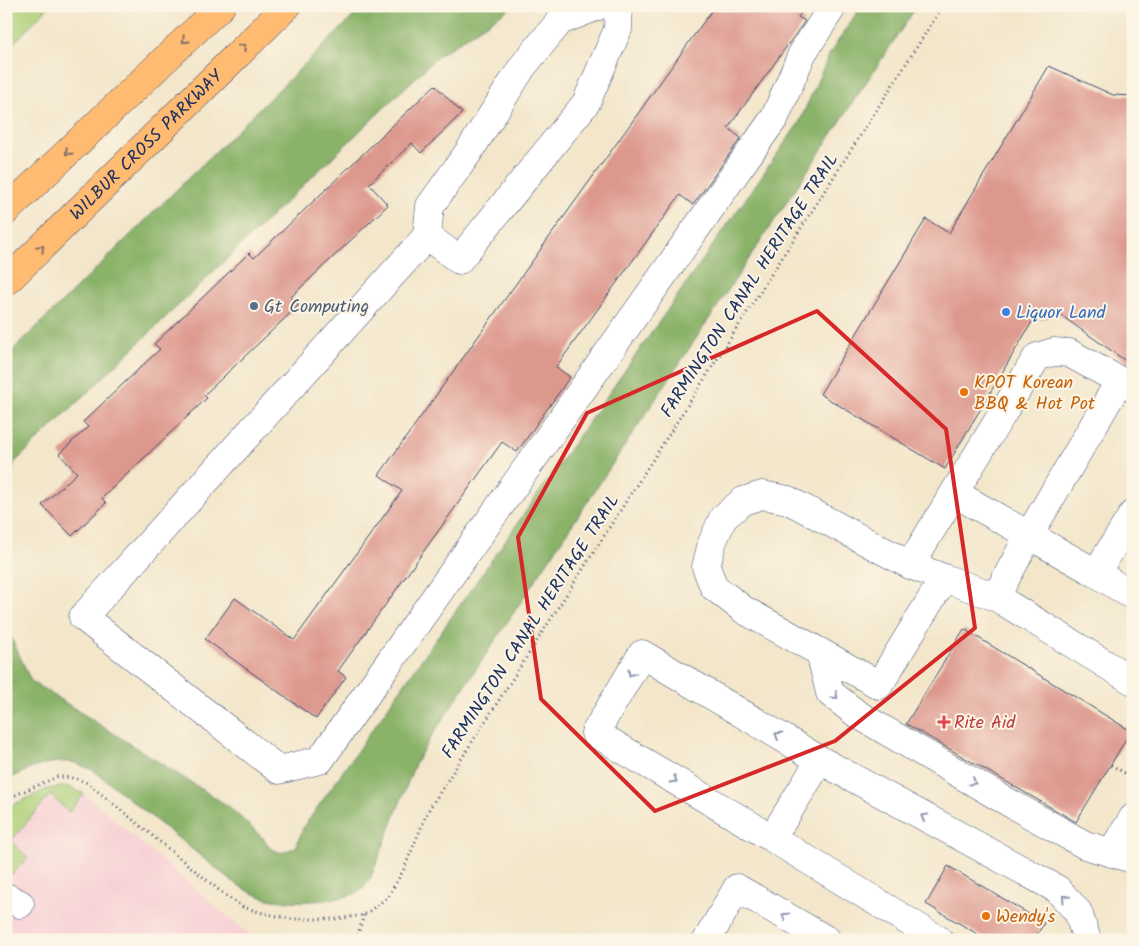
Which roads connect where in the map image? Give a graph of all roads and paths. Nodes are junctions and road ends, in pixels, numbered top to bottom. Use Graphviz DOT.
graph roads {
  1 [pos="221,6"];
  2 [pos="287,6"];
  3 [pos="598,6"];
  4 [pos="619,6"];
  5 [pos="833,6"];
  6 [pos="943,6"];
  7 [pos="6,211"];
  8 [pos="428,236"];
  9 [pos="6,282"];
  10 [pos="1126,385"];
  11 [pos="954,493"];
  12 [pos="1133,514"];
  13 [pos="1029,535"];
  14 [pos="910,565"];
  15 [pos="1096,573"];
  16 [pos="944,578"];
  17 [pos="1133,596"];
  18 [pos="996,597"];
  19 [pos="820,652"];
  20 [pos="1133,681"];
  21 [pos="820,760"];
  22 [pos="1111,765"];
  23 [pos="1133,778"];
  24 [pos="6,799"];
  25 [pos="1133,818"];
  26 [pos="772,838"];
  27 [pos="1122,856"];
  28 [pos="364,915"];
  29 [pos="356,940"];
  30 [pos="707,940"];
  31 [pos="827,940"];
  32 [pos="939,940"];
  33 [pos="1086,940"];
  1 -- 7 [label="highway, one-way"];
  9 -- 2 [label="highway, WILBUR CROSS PARKWAY, one-way"];
  3 -- 8 [label="lane"];
  4 -- 8 [label="lane"];
  5 -- 8 [label="lane"];
  6 -- 28 [label="path, FARMINGTON CANAL HERITAGE TRAIL"];
  10 -- 11 [label="lane"];
  10 -- 13 [label="lane"];
  11 -- 13 [label="lane"];
  11 -- 14 [label="lane"];
  12 -- 15 [label="lane"];
  13 -- 15 [label="lane"];
  13 -- 18 [label="lane"];
  14 -- 16 [label="lane"];
  14 -- 19 [label="lane"];
  15 -- 17 [label="lane"];
  16 -- 18 [label="lane"];
  16 -- 19 [label="lane"];
  18 -- 20 [label="lane"];
  19 -- 27 [label="lane, one-way"];
  21 -- 26 [label="lane"];
  21 -- 26 [label="lane, one-way"];
  33 -- 21 [label="lane, one-way"];
  22 -- 23 [label="path"];
  24 -- 28 [label="path, FARMINGTON CANAL HERITAGE TRAIL"];
  25 -- 27 [label="lane"];
  26 -- 32 [label="lane"];
  28 -- 29 [label="path"];
  31 -- 30 [label="lane, one-way"];
}
